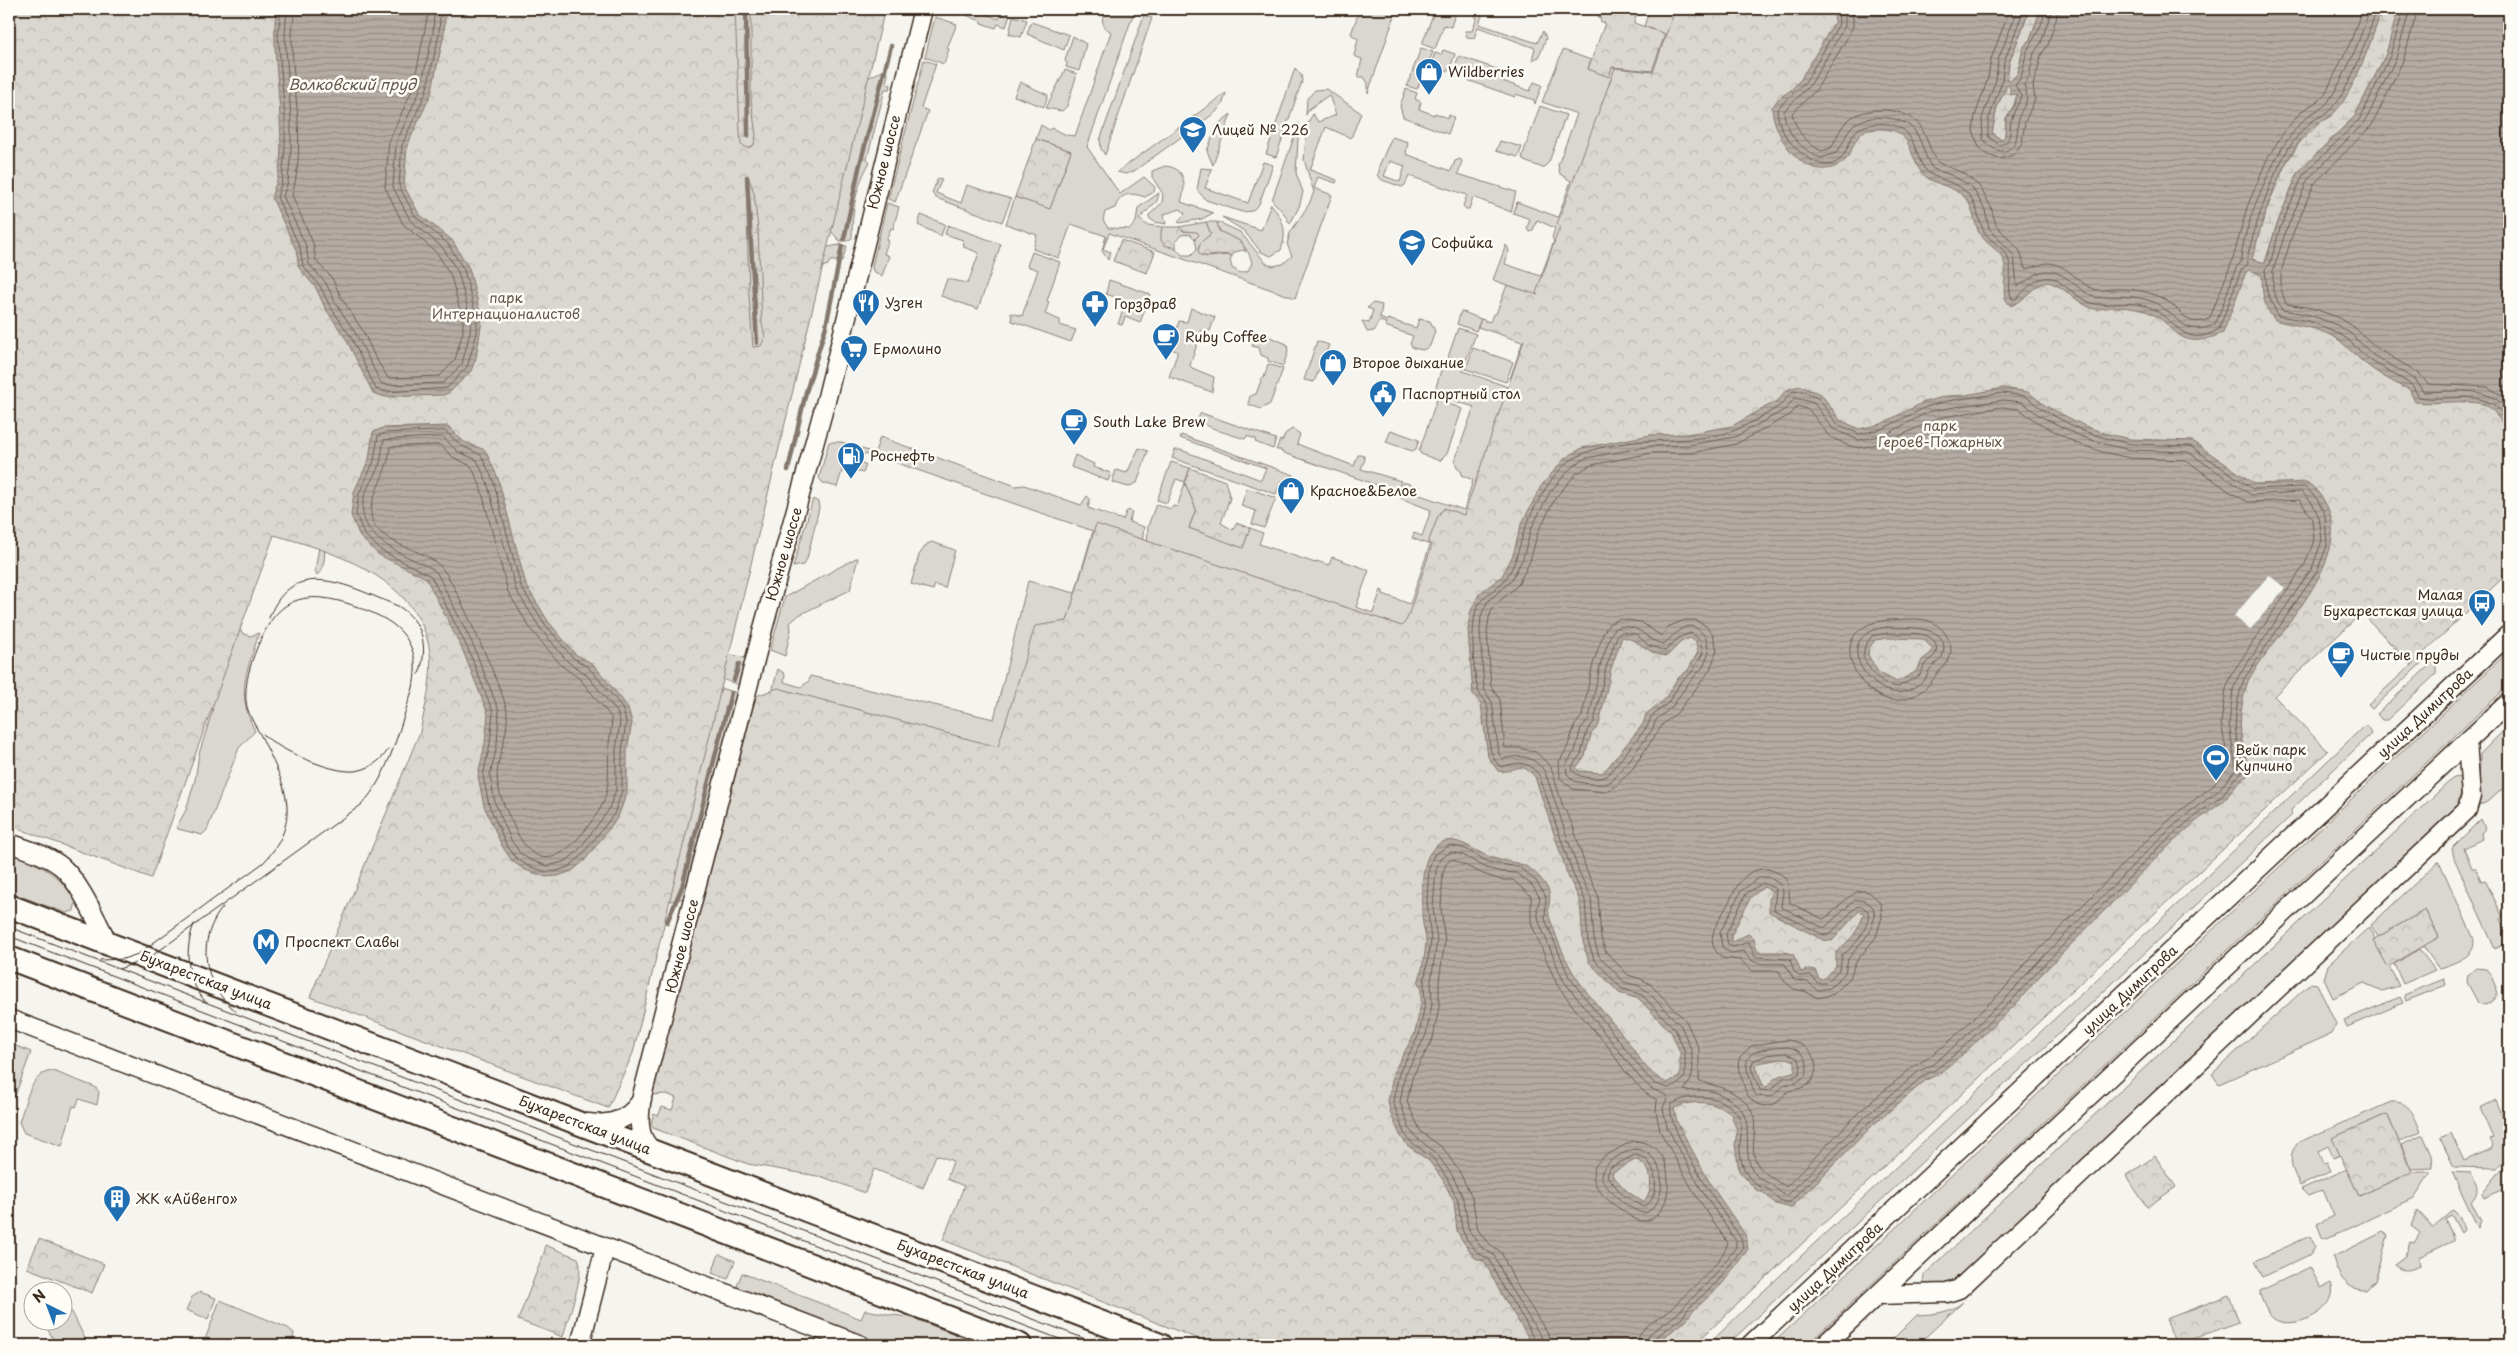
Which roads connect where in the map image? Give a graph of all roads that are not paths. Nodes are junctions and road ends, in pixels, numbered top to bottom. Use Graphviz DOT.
graph roads {
  1 [pos="923,9"];
  2 [pos="2509,634"];
  3 [pos="2509,702"];
  4 [pos="2467,742"];
  5 [pos="9,843"];
  6 [pos="9,906"];
  7 [pos="109,944"];
  8 [pos="9,958"];
  9 [pos="9,1020"];
  10 [pos="642,1098"];
  11 [pos="578,1122"];
  12 [pos="654,1151"];
  13 [pos="605,1248"];
  14 [pos="1877,1295"];
  15 [pos="580,1345"];
  16 [pos="861,1345"];
  17 [pos="1020,1345"];
  18 [pos="1160,1345"];
  19 [pos="1750,1345"];
  20 [pos="1824,1345"];
  1 -- 10 [label="street, Южное шоссе"];
  2 -- 19 [label="street, улица Димитрова"];
  3 -- 4 [label="street"];
  4 -- 14 [label="street"];
  4 -- 14 [label="street"];
  5 -- 7 [label="street"];
  6 -- 7 [label="main road, Бухарестская улица"];
  7 -- 11 [label="main road, Бухарестская улица"];
  8 -- 17 [label="main road"];
  9 -- 13 [label="street"];
  10 -- 11 [label="street, Южное шоссе"];
  10 -- 12 [label="street, Южное шоссе"];
  11 -- 12 [label="main road, Бухарестская улица"];
  12 -- 18 [label="main road, Бухарестская улица"];
  13 -- 15 [label="street"];
  13 -- 16 [label="street"];
  14 -- 20 [label="street"];
}
